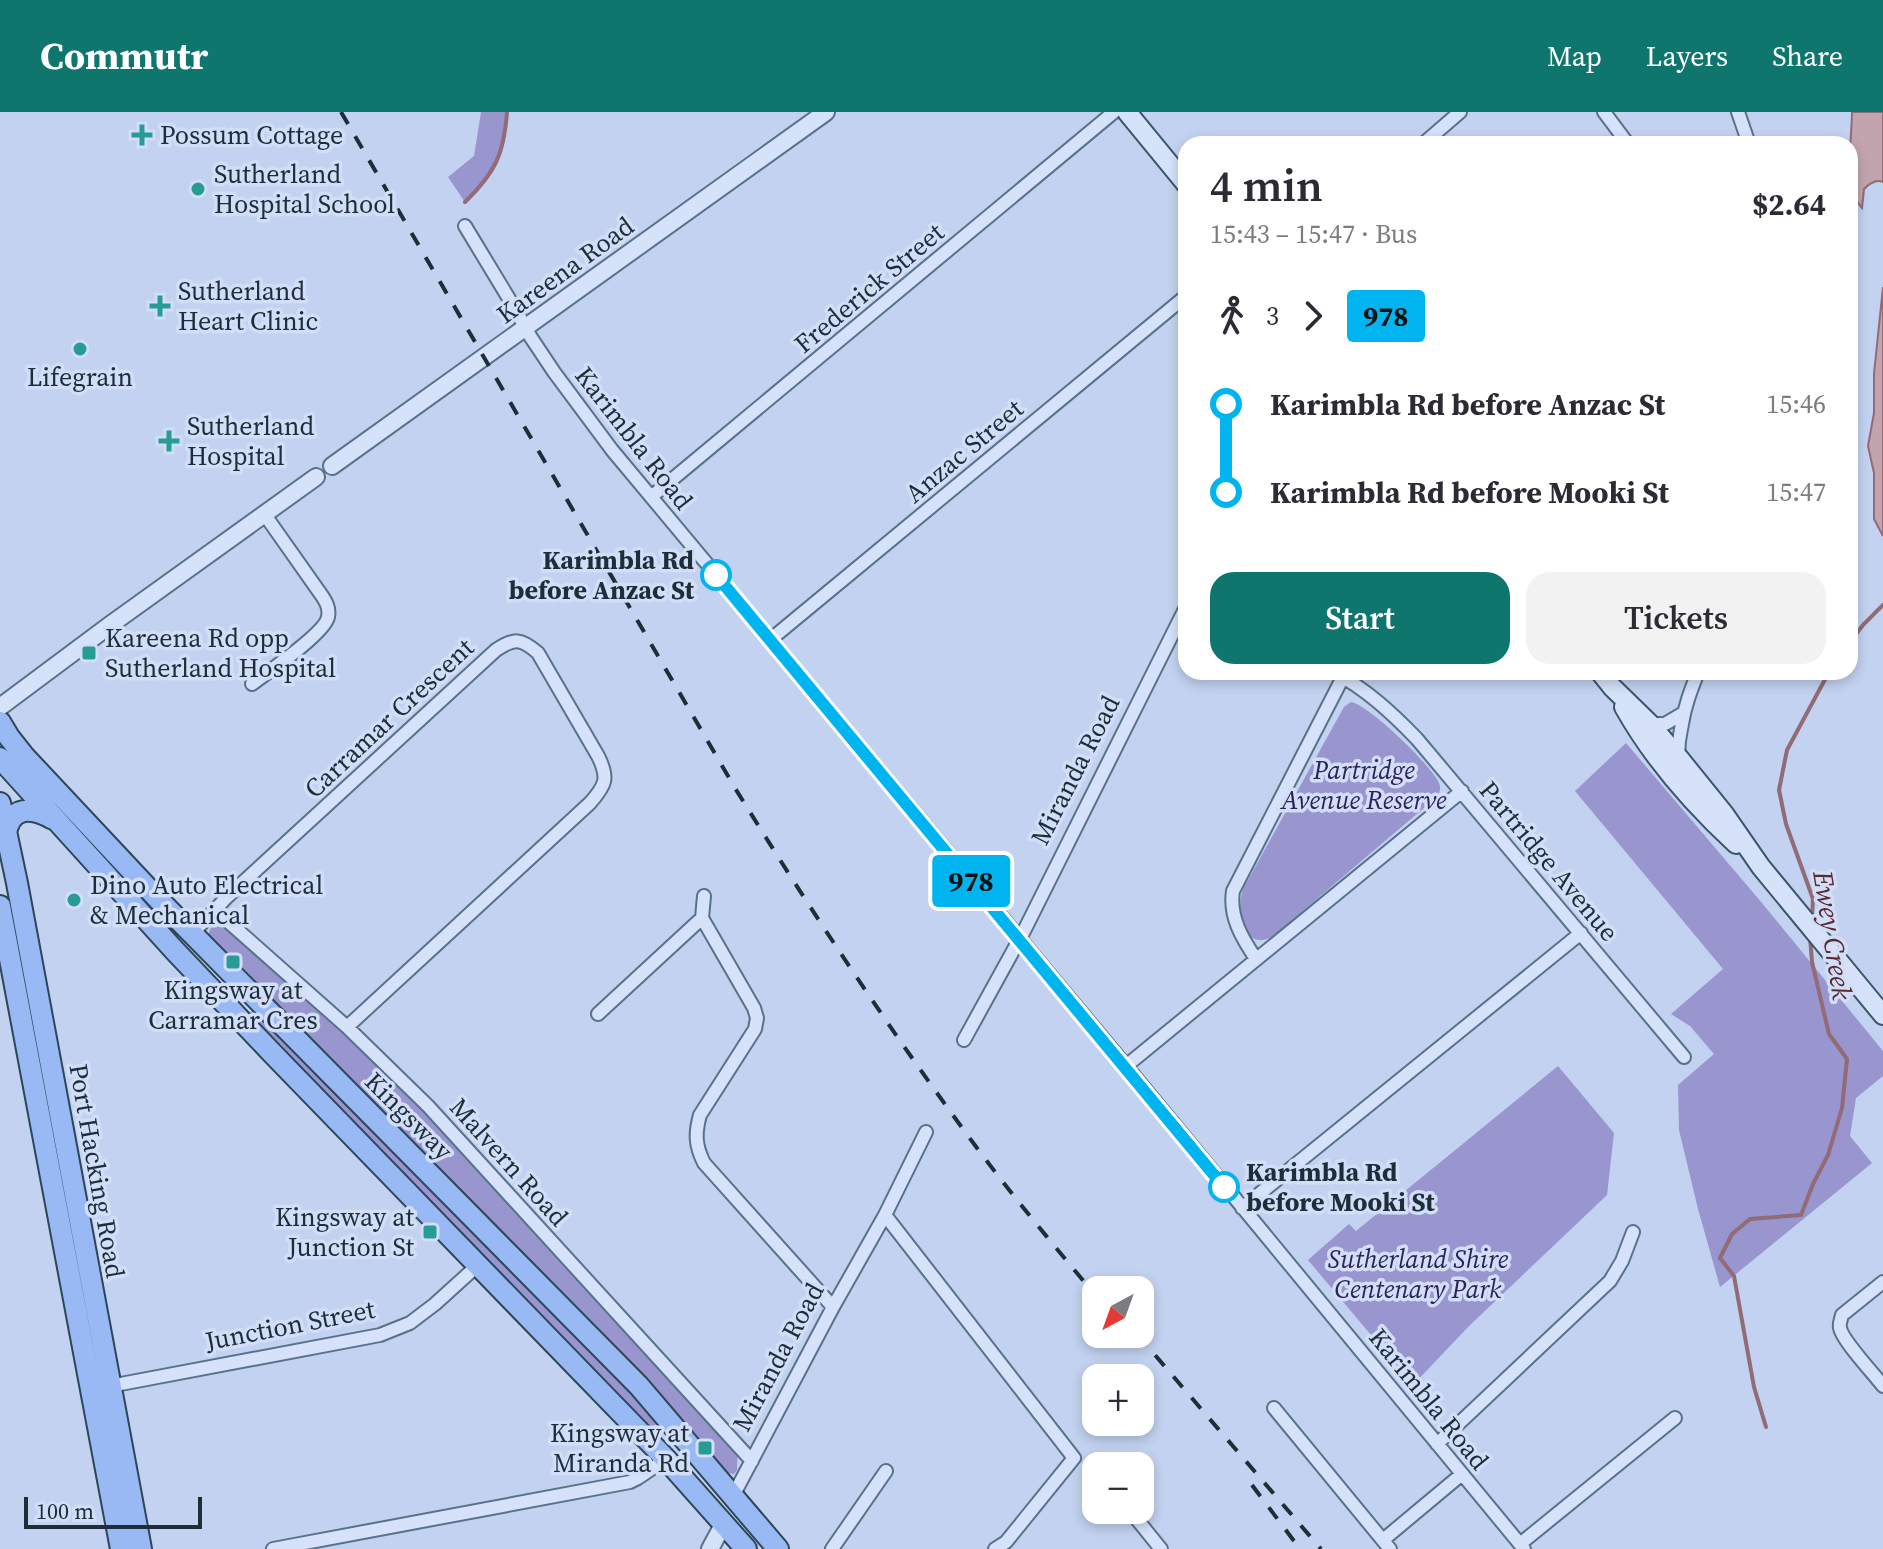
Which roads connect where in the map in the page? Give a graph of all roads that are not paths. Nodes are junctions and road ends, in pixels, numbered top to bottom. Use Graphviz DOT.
graph roads {
  1 [pos="826,112"];
  2 [pos="1114,112"];
  3 [pos="1127,112"];
  4 [pos="1142,112"];
  5 [pos="1460,112"];
  6 [pos="1604,112"];
  7 [pos="1738,112"];
  8 [pos="1432,136"];
  9 [pos="1622,136"];
  10 [pos="1746,136"];
  11 [pos="1178,155"];
  12 [pos="1178,174"];
  13 [pos="465,226"];
  14 [pos="1178,303"];
  15 [pos="525,328"];
  16 [pos="651,497"];
  17 [pos="265,515"];
  18 [pos="1178,623"];
  19 [pos="770,640"];
  20 [pos="1335,680"];
  21 [pos="1347,680"];
  22 [pos="1606,680"];
  23 [pos="1695,680"];
  24 [pos="252,684"];
  25 [pos="1612,687"];
  26 [pos="0,707"];
  27 [pos="1682,714"];
  28 [pos="0,722"];
  29 [pos="1650,724"];
  30 [pos="0,758"];
  31 [pos="1679,758"];
  32 [pos="1462,791"];
  33 [pos="0,803"];
  34 [pos="63,826"];
  35 [pos="6,834"];
  36 [pos="1761,867"];
  37 [pos="704,896"];
  38 [pos="0,906"];
  39 [pos="215,910"];
  40 [pos="702,918"];
  41 [pos="1581,933"];
  42 [pos="192,934"];
  43 [pos="1020,939"];
  44 [pos="175,951"];
  45 [pos="1256,959"];
  46 [pos="598,1014"];
  47 [pos="1883,1015"];
  48 [pos="347,1027"];
  49 [pos="964,1040"];
  50 [pos="1684,1057"];
  51 [pos="1126,1066"];
  52 [pos="926,1132"];
  53 [pos="1242,1208"];
  54 [pos="885,1215"];
  55 [pos="1633,1232"];
  56 [pos="478,1265"];
  57 [pos="1883,1282"];
  58 [pos="833,1307"];
  59 [pos="1883,1386"];
  60 [pos="101,1389"];
  61 [pos="1274,1408"];
  62 [pos="1675,1418"];
  63 [pos="1437,1444"];
  64 [pos="666,1459"];
  65 [pos="752,1461"];
  66 [pos="886,1471"];
  67 [pos="1462,1474"];
  68 [pos="733,1496"];
  69 [pos="724,1523"];
  70 [pos="1141,1524"];
  71 [pos="1386,1544"];
  72 [pos="1522,1546"];
  73 [pos="121,1549"];
  74 [pos="141,1549"];
  75 [pos="273,1549"];
  76 [pos="710,1549"];
  77 [pos="746,1549"];
  78 [pos="778,1549"];
  79 [pos="832,1549"];
  80 [pos="995,1549"];
  81 [pos="1161,1549"];
  1 -- 15 [label="street, Kareena Road"];
  2 -- 16 [label="street, Frederick Street"];
  3 -- 12 [label="main road"];
  4 -- 11 [label="main road"];
  5 -- 8 [label="street"];
  6 -- 9 [label="street"];
  7 -- 10 [label="street"];
  13 -- 15 [label="street, Karimbla Road"];
  14 -- 19 [label="street, Anzac Street"];
  15 -- 16 [label="street, Karimbla Road"];
  15 -- 17 [label="street, Kareena Road"];
  16 -- 19 [label="street, Karimbla Road"];
  17 -- 24 [label="street"];
  17 -- 26 [label="street"];
  18 -- 43 [label="street, Miranda Road"];
  19 -- 43 [label="street, Karimbla Road"];
  20 -- 45 [label="street"];
  21 -- 32 [label="street, Partridge Avenue"];
  22 -- 25 [label="main road"];
  23 -- 27 [label="street"];
  25 -- 29 [label="main road"];
  25 -- 36 [label="main road"];
  27 -- 29 [label="street"];
  27 -- 31 [label="street"];
  28 -- 42 [label="main road, Kingsway"];
  29 -- 31 [label="main road"];
  30 -- 34 [label="main road, Kingsway"];
  31 -- 36 [label="main road"];
  32 -- 41 [label="street, Partridge Avenue"];
  32 -- 45 [label="street"];
  33 -- 35 [label="main road, Port Hacking Road"];
  34 -- 35 [label="main road"];
  34 -- 44 [label="main road, Kingsway"];
  35 -- 60 [label="main road, Port Hacking Road"];
  36 -- 47 [label="main road"];
  37 -- 40 [label="street"];
  38 -- 60 [label="main road, Port Hacking Road"];
  39 -- 42 [label="street, Carramar Crescent"];
  39 -- 48 [label="street, Malvern Road"];
  39 -- 48 [label="street, Carramar Crescent"];
  40 -- 46 [label="street"];
  40 -- 58 [label="street"];
  41 -- 50 [label="street, Partridge Avenue"];
  41 -- 53 [label="street"];
  42 -- 44 [label="main road"];
  42 -- 68 [label="main road, Kingsway"];
  43 -- 49 [label="street, Miranda Road"];
  43 -- 51 [label="street, Karimbla Road"];
  44 -- 56 [label="main road, Kingsway"];
  45 -- 51 [label="street"];
  48 -- 65 [label="street, Malvern Road"];
  51 -- 53 [label="street, Karimbla Road"];
  52 -- 54 [label="street, Miranda Road"];
  53 -- 63 [label="street, Karimbla Road"];
  54 -- 58 [label="street, Miranda Road"];
  54 -- 80 [label="street"];
  55 -- 63 [label="street"];
  56 -- 60 [label="street, Junction Street"];
  56 -- 64 [label="main road, Kingsway"];
  57 -- 59 [label="street"];
  58 -- 65 [label="street, Miranda Road"];
  60 -- 73 [label="main road, Port Hacking Road"];
  60 -- 74 [label="main road, Port Hacking Road"];
  61 -- 71 [label="street"];
  62 -- 72 [label="street"];
  63 -- 67 [label="street, Karimbla Road"];
  64 -- 69 [label="main road, Kingsway"];
  64 -- 75 [label="street"];
  65 -- 68 [label="street, Miranda Road"];
  66 -- 79 [label="street"];
  67 -- 71 [label="street"];
  67 -- 72 [label="street, Karimbla Road"];
  68 -- 69 [label="main road, Miranda Road"];
  68 -- 78 [label="main road, Kingsway"];
  69 -- 76 [label="street"];
  69 -- 77 [label="main road, Kingsway"];
  70 -- 81 [label="street"];
}
